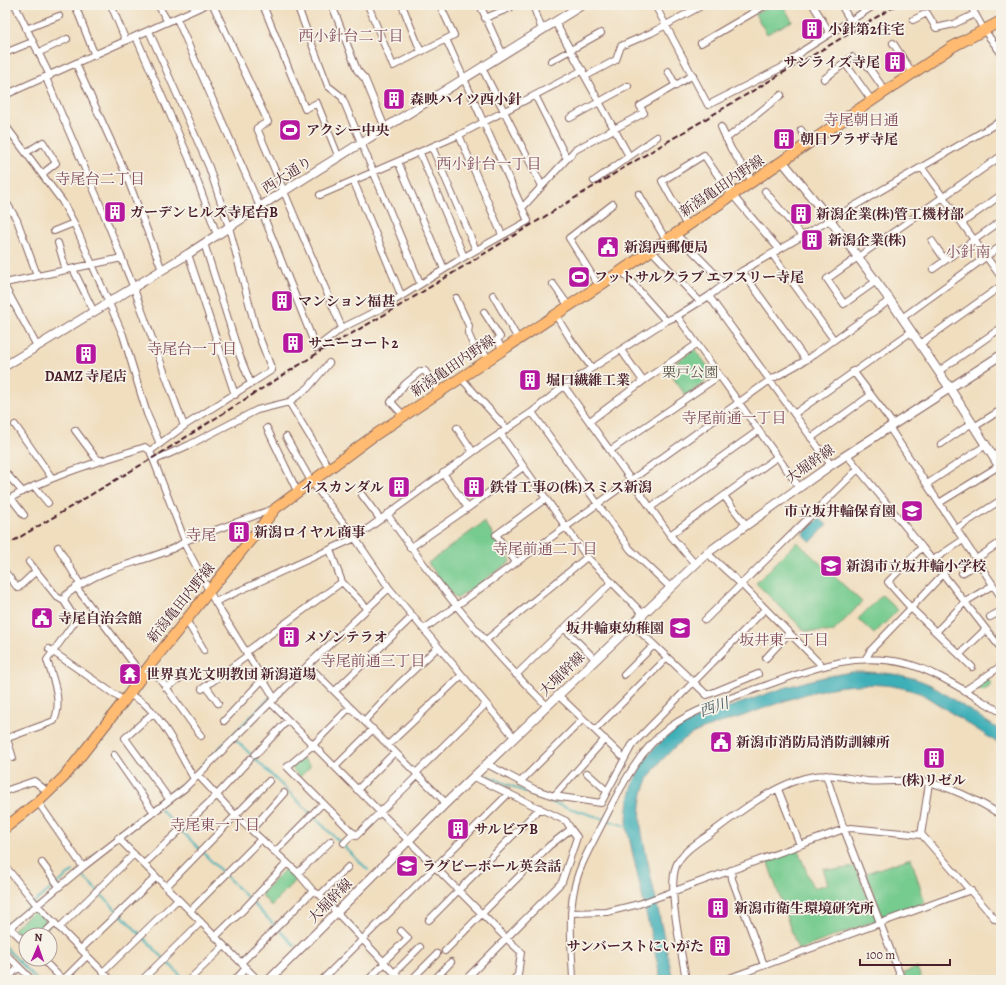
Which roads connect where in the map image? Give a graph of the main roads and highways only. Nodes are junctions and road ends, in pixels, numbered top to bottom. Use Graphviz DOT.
graph roads {
  1 [pos="1001,21"];
  2 [pos="5,828"];
  1 -- 2 [label="main road, 新潟亀田内野線"];
}
